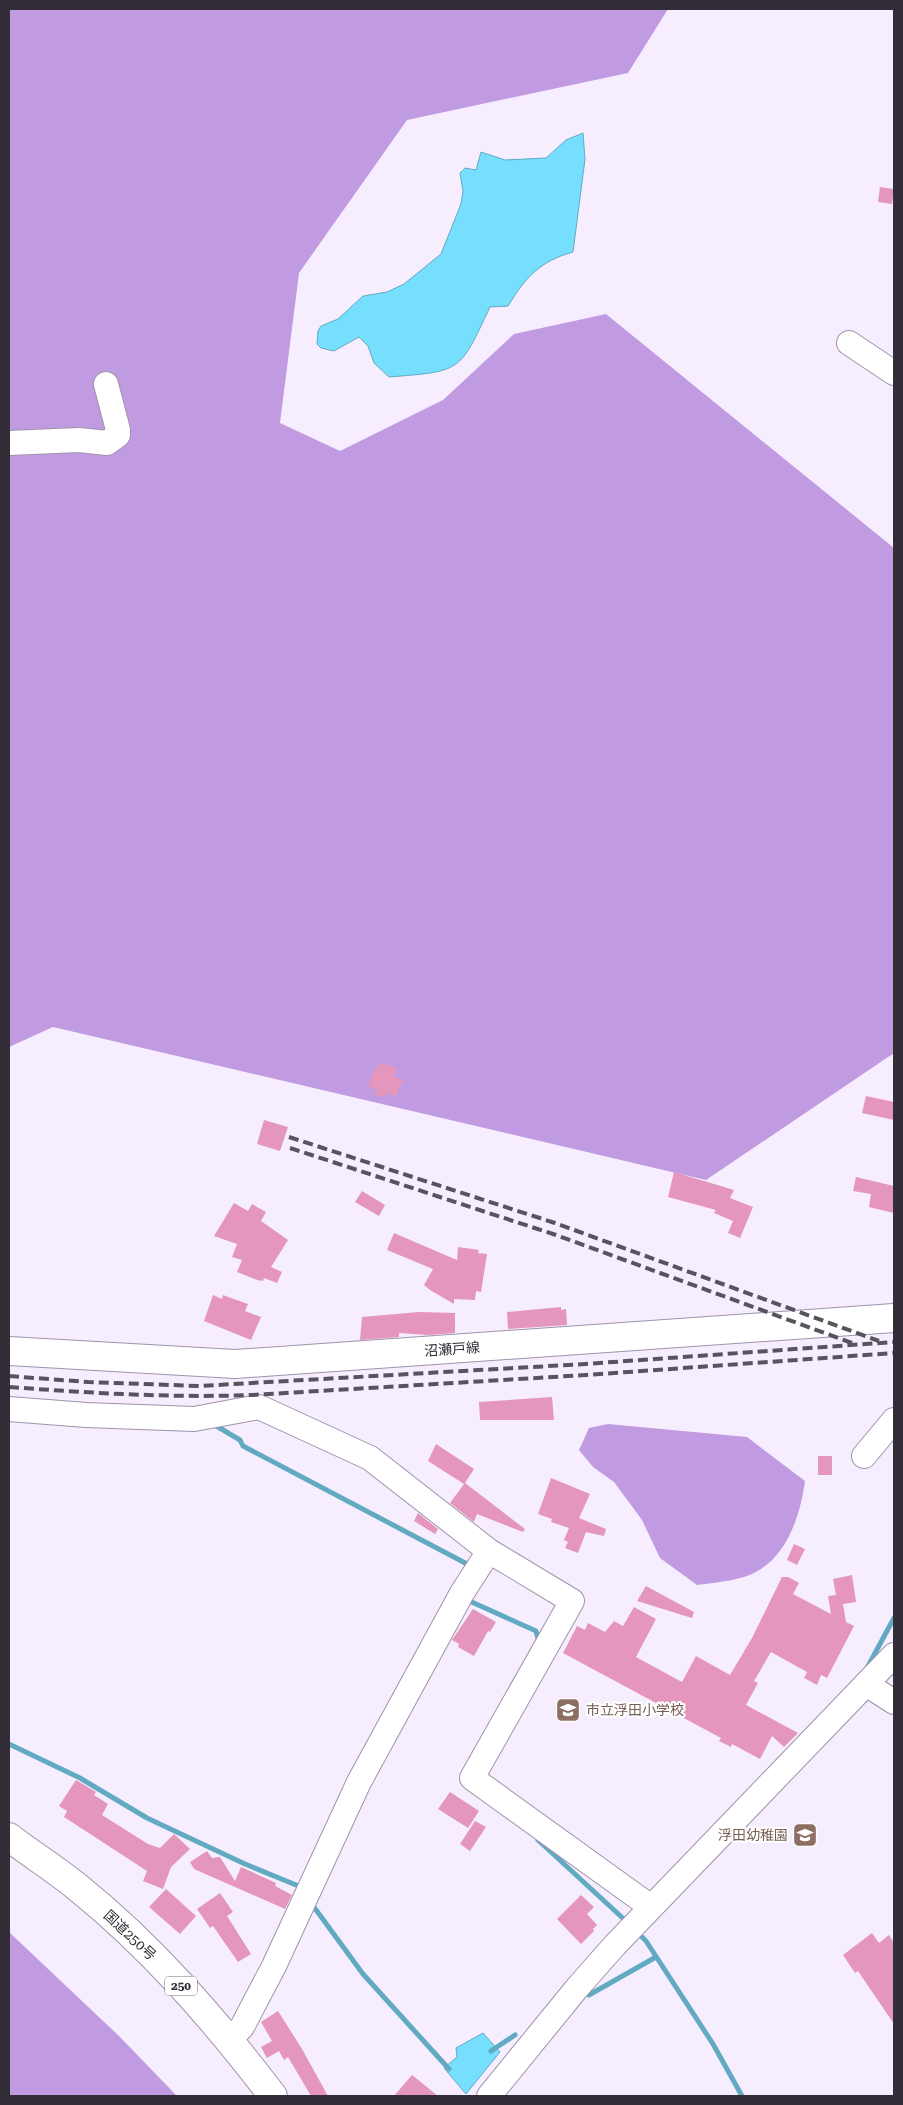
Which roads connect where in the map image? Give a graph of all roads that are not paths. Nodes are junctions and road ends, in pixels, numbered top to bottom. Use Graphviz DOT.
graph roads {
  1 [pos="849,344"];
  2 [pos="894,373"];
  3 [pos="106,384"];
  4 [pos="9,443"];
  5 [pos="894,1318"];
  6 [pos="9,1351"];
  7 [pos="9,1409"];
  8 [pos="894,1420"];
  9 [pos="864,1456"];
  10 [pos="489,1551"];
  11 [pos="894,1655"];
  12 [pos="866,1684"];
  13 [pos="894,1702"];
  14 [pos="9,1837"];
  15 [pos="639,1920"];
  16 [pos="230,2039"];
  17 [pos="267,2092"];
  18 [pos="489,2096"];
  1 -- 2 [label="street"];
  3 -- 4 [label="street"];
  5 -- 6 [label="main road, 沼瀬戸線"];
  7 -- 10 [label="street"];
  8 -- 9 [label="street"];
  10 -- 15 [label="street"];
  10 -- 16 [label="street"];
  11 -- 12 [label="street"];
  12 -- 13 [label="street"];
  12 -- 15 [label="street"];
  14 -- 16 [label="main road, 国道250号 / 250"];
  15 -- 18 [label="street"];
  16 -- 17 [label="main road, 国道250号 / 250"];
}
